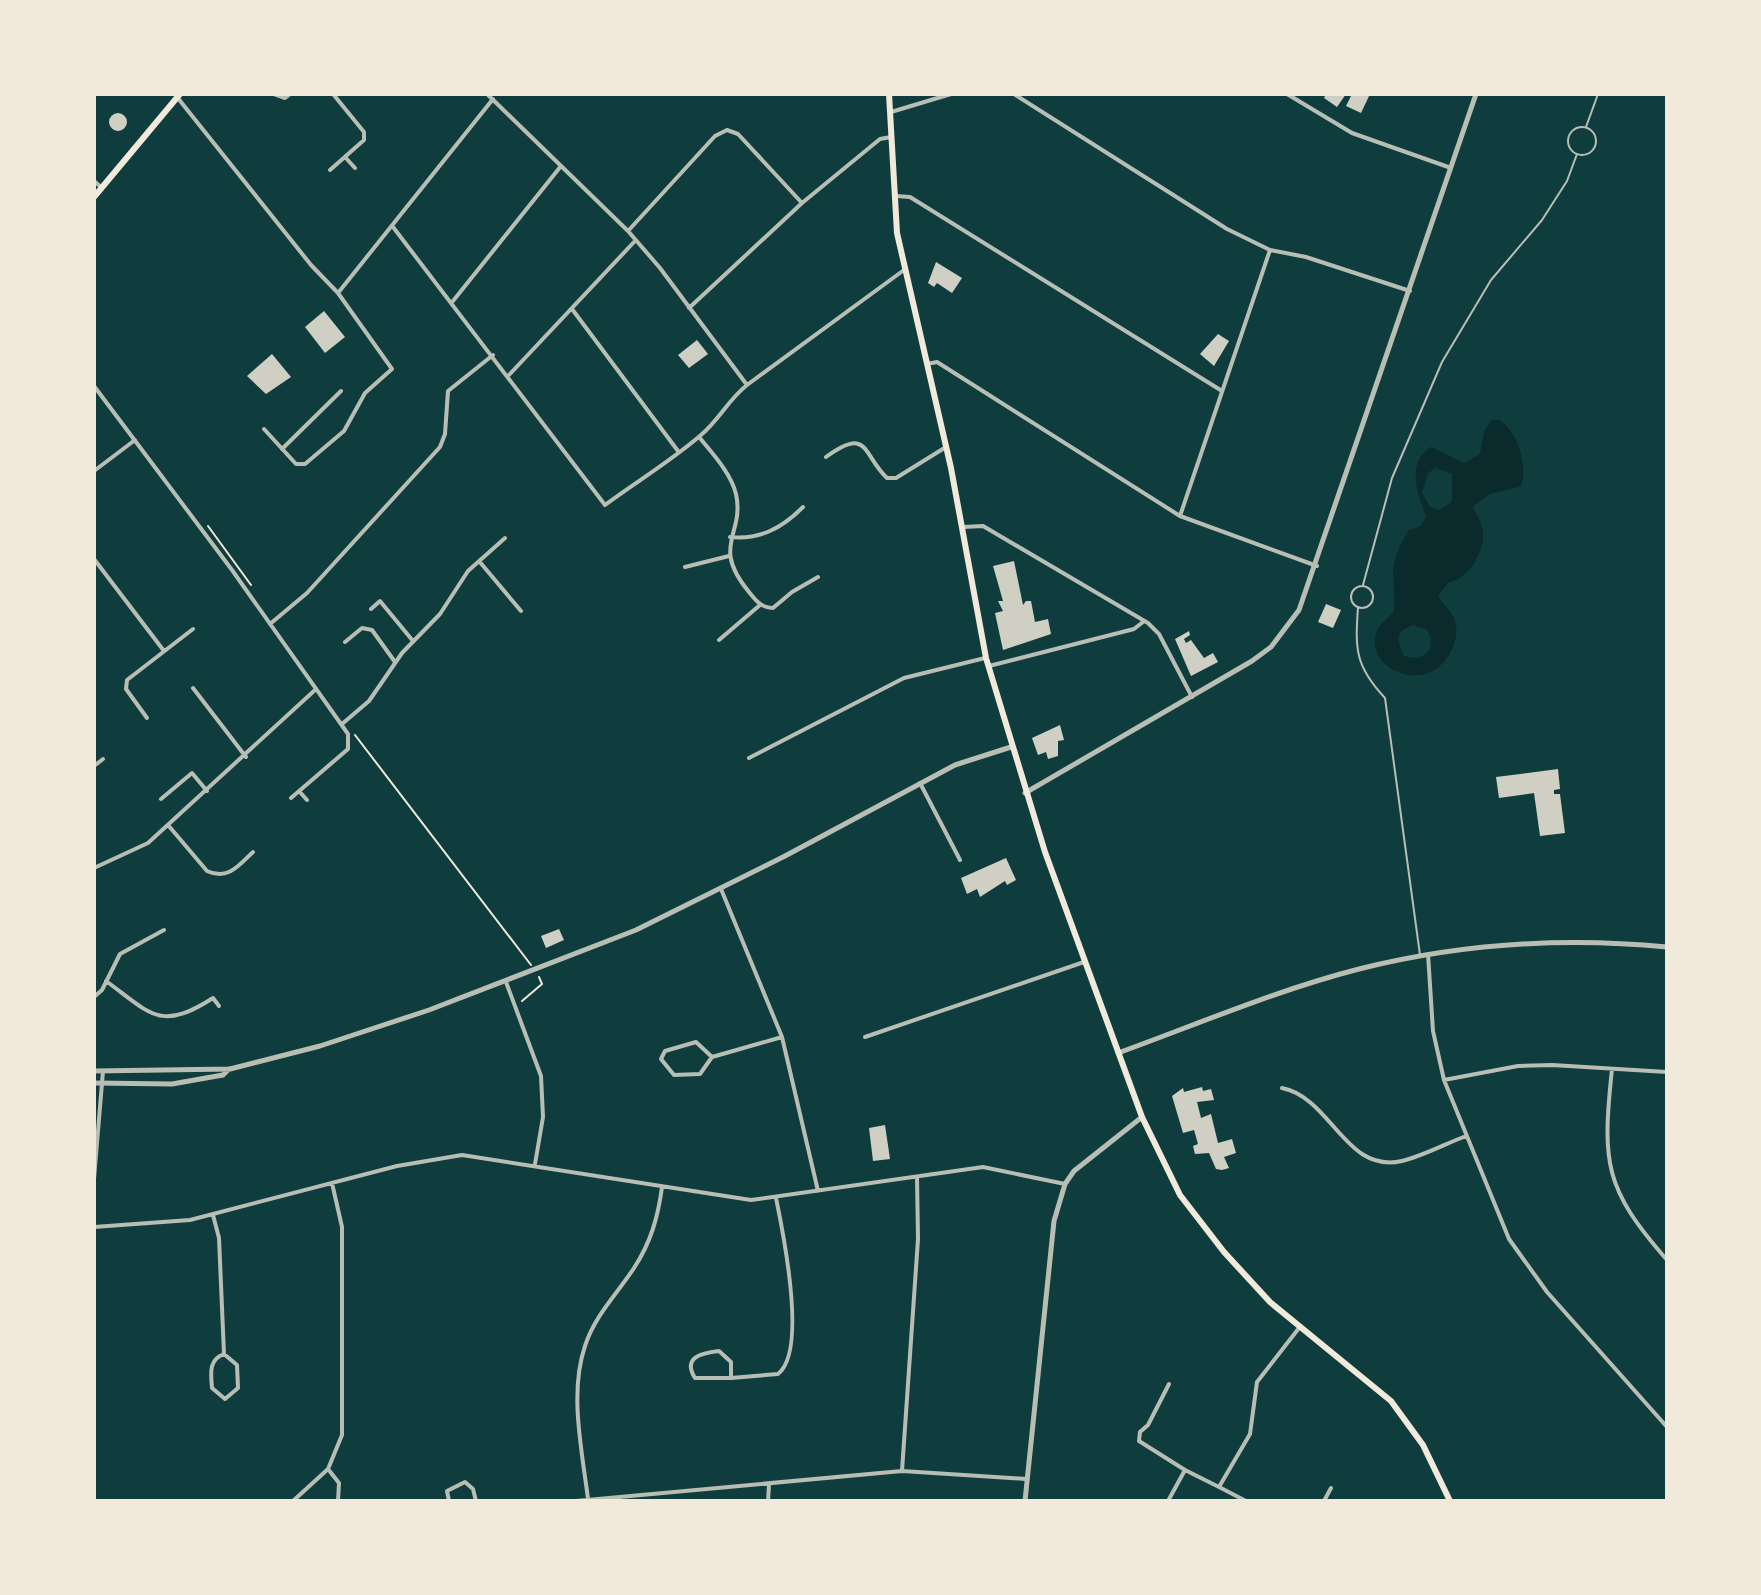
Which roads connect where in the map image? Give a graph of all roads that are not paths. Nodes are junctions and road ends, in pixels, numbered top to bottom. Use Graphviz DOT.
graph roads {
  1 [pos="274,94"];
  2 [pos="290,94"];
  3 [pos="333,94"];
  4 [pos="487,94"];
  5 [pos="889,94"];
  6 [pos="951,94"];
  7 [pos="1014,94"];
  8 [pos="1287,94"];
  9 [pos="1476,94"];
  10 [pos="1598,94"];
  11 [pos="178,95"];
  12 [pos="493,99"];
  13 [pos="891,112"];
  14 [pos="1586,128"];
  15 [pos="891,137"];
  16 [pos="1577,154"];
  17 [pos="345,157"];
  18 [pos="561,166"];
  19 [pos="355,168"];
  20 [pos="1451,168"];
  21 [pos="330,170"];
  22 [pos="94,181"];
  23 [pos="102,188"];
  24 [pos="895,196"];
  25 [pos="94,197"];
  26 [pos="802,203"];
  27 [pos="393,227"];
  28 [pos="628,231"];
  29 [pos="634,242"];
  30 [pos="1270,250"];
  31 [pos="904,270"];
  32 [pos="1410,291"];
  33 [pos="338,293"];
  34 [pos="452,302"];
  35 [pos="689,308"];
  36 [pos="572,309"];
  37 [pos="493,355"];
  38 [pos="927,364"];
  39 [pos="509,375"];
  40 [pos="747,385"];
  41 [pos="94,386"];
  42 [pos="341,391"];
  43 [pos="1222,391"];
  44 [pos="264,429"];
  45 [pos="699,437"];
  46 [pos="135,440"];
  47 [pos="946,447"];
  48 [pos="282,449"];
  49 [pos="678,451"];
  50 [pos="826,457"];
  51 [pos="94,471"];
  52 [pos="803,507"];
  53 [pos="1180,516"];
  54 [pos="960,527"];
  55 [pos="730,537"];
  56 [pos="505,538"];
  57 [pos="729,556"];
  58 [pos="94,559"];
  59 [pos="479,561"];
  60 [pos="1317,566"];
  61 [pos="685,567"];
  62 [pos="818,577"];
  63 [pos="1363,585"];
  64 [pos="760,605"];
  65 [pos="1358,607"];
  66 [pos="371,609"];
  67 [pos="521,611"];
  68 [pos="1144,621"];
  69 [pos="269,624"];
  70 [pos="193,629"];
  71 [pos="719,640"];
  72 [pos="413,641"];
  73 [pos="345,642"];
  74 [pos="164,651"];
  75 [pos="986,658"];
  76 [pos="395,662"];
  77 [pos="989,666"];
  78 [pos="193,688"];
  79 [pos="315,690"];
  80 [pos="1192,697"];
  81 [pos="147,718"];
  82 [pos="342,724"];
  83 [pos="1011,747"];
  84 [pos="246,757"];
  85 [pos="749,758"];
  86 [pos="103,759"];
  87 [pos="94,766"];
  88 [pos="920,783"];
  89 [pos="207,791"];
  90 [pos="299,791"];
  91 [pos="1025,793"];
  92 [pos="291,798"];
  93 [pos="161,799"];
  94 [pos="307,800"];
  95 [pos="168,825"];
  96 [pos="253,852"];
  97 [pos="960,860"];
  98 [pos="94,868"];
  99 [pos="721,889"];
  100 [pos="164,930"];
  101 [pos="1667,947"];
  102 [pos="1428,954"];
  103 [pos="1420,956"];
  104 [pos="1084,962"];
  105 [pos="106,981"];
  106 [pos="506,982"];
  107 [pos="94,997"];
  108 [pos="219,1006"];
  109 [pos="782,1037"];
  110 [pos="865,1037"];
  111 [pos="1118,1053"];
  112 [pos="712,1057"];
  113 [pos="1612,1068"];
  114 [pos="230,1069"];
  115 [pos="94,1071"];
  116 [pos="103,1071"];
  117 [pos="1667,1072"];
  118 [pos="1444,1080"];
  119 [pos="94,1083"];
  120 [pos="102,1084"];
  121 [pos="1282,1088"];
  122 [pos="1142,1117"];
  123 [pos="1466,1136"];
  124 [pos="535,1164"];
  125 [pos="917,1178"];
  126 [pos="94,1179"];
  127 [pos="332,1183"];
  128 [pos="1065,1184"];
  129 [pos="662,1187"];
  130 [pos="818,1192"];
  131 [pos="776,1198"];
  132 [pos="213,1215"];
  133 [pos="94,1227"];
  134 [pos="1667,1260"];
  135 [pos="1299,1328"];
  136 [pos="224,1354"];
  137 [pos="731,1378"];
  138 [pos="1169,1384"];
  139 [pos="1667,1427"];
  140 [pos="328,1469"];
  141 [pos="1185,1470"];
  142 [pos="902,1471"];
  143 [pos="1029,1479"];
  144 [pos="769,1485"];
  145 [pos="1219,1487"];
  146 [pos="1331,1488"];
  147 [pos="588,1500"];
  148 [pos="293,1501"];
  149 [pos="338,1501"];
  150 [pos="449,1501"];
  151 [pos="476,1501"];
  152 [pos="576,1501"];
  153 [pos="768,1501"];
  154 [pos="1025,1501"];
  155 [pos="1168,1501"];
  156 [pos="1246,1501"];
  157 [pos="1324,1501"];
  158 [pos="1450,1501"];
  1 -- 2 [label="street"];
  3 -- 17 [label="street"];
  4 -- 12 [label="street"];
  5 -- 13 [label="main road"];
  6 -- 13 [label="street"];
  7 -- 30 [label="street"];
  8 -- 20 [label="street"];
  9 -- 20 [label="street"];
  10 -- 14 [label="lane"];
  11 -- 23 [label="main road"];
  11 -- 33 [label="street"];
  12 -- 18 [label="street"];
  12 -- 27 [label="street"];
  13 -- 15 [label="main road"];
  14 -- 16 [label="lane"];
  14 -- 16 [label="lane"];
  15 -- 24 [label="main road"];
  15 -- 26 [label="street"];
  16 -- 63 [label="lane"];
  17 -- 19 [label="street"];
  17 -- 21 [label="street"];
  18 -- 28 [label="street"];
  18 -- 34 [label="street"];
  20 -- 32 [label="street"];
  22 -- 23 [label="street"];
  23 -- 25 [label="main road"];
  24 -- 31 [label="main road"];
  24 -- 43 [label="street"];
  26 -- 28 [label="street"];
  26 -- 35 [label="street"];
  27 -- 33 [label="street"];
  27 -- 34 [label="street"];
  28 -- 29 [label="street"];
  29 -- 35 [label="street"];
  29 -- 36 [label="street"];
  30 -- 32 [label="street"];
  30 -- 43 [label="street"];
  31 -- 38 [label="main road"];
  31 -- 40 [label="street"];
  32 -- 60 [label="street"];
  33 -- 48 [label="street"];
  34 -- 37 [label="street"];
  35 -- 40 [label="street"];
  36 -- 39 [label="street"];
  36 -- 49 [label="street"];
  37 -- 39 [label="street"];
  37 -- 69 [label="street"];
  38 -- 47 [label="main road"];
  38 -- 53 [label="street"];
  39 -- 49 [label="street"];
  40 -- 45 [label="street"];
  41 -- 46 [label="street"];
  42 -- 48 [label="street"];
  43 -- 53 [label="street"];
  44 -- 48 [label="street"];
  45 -- 49 [label="street"];
  45 -- 55 [label="street"];
  46 -- 51 [label="street"];
  46 -- 69 [label="street"];
  47 -- 50 [label="street"];
  47 -- 54 [label="main road"];
  52 -- 55 [label="street"];
  53 -- 60 [label="street"];
  54 -- 68 [label="street"];
  54 -- 75 [label="main road"];
  55 -- 57 [label="street"];
  56 -- 59 [label="street"];
  57 -- 61 [label="street"];
  57 -- 64 [label="street"];
  58 -- 74 [label="street"];
  59 -- 67 [label="street"];
  59 -- 72 [label="street"];
  60 -- 80 [label="street"];
  62 -- 64 [label="street"];
  63 -- 65 [label="lane"];
  63 -- 65 [label="lane"];
  64 -- 71 [label="street"];
  65 -- 103 [label="lane"];
  66 -- 72 [label="street"];
  68 -- 77 [label="street"];
  68 -- 80 [label="street"];
  69 -- 79 [label="street"];
  70 -- 74 [label="street"];
  72 -- 76 [label="street"];
  73 -- 76 [label="street"];
  74 -- 81 [label="street"];
  75 -- 77 [label="main road"];
  75 -- 85 [label="street"];
  76 -- 82 [label="street"];
  77 -- 83 [label="main road"];
  78 -- 84 [label="street"];
  79 -- 82 [label="street"];
  79 -- 84 [label="street"];
  80 -- 91 [label="street"];
  82 -- 90 [label="street"];
  83 -- 88 [label="street"];
  83 -- 91 [label="main road"];
  84 -- 89 [label="street"];
  86 -- 87 [label="street"];
  88 -- 97 [label="street"];
  88 -- 99 [label="street"];
  89 -- 93 [label="street"];
  89 -- 95 [label="street"];
  90 -- 92 [label="street"];
  90 -- 94 [label="street"];
  91 -- 104 [label="main road"];
  95 -- 96 [label="street"];
  95 -- 98 [label="street"];
  99 -- 106 [label="street"];
  99 -- 109 [label="street"];
  100 -- 105 [label="street"];
  101 -- 102 [label="street"];
  102 -- 103 [label="street"];
  102 -- 118 [label="street"];
  103 -- 111 [label="street"];
  104 -- 110 [label="street"];
  104 -- 111 [label="main road"];
  105 -- 107 [label="street"];
  105 -- 108 [label="street"];
  106 -- 114 [label="street"];
  106 -- 124 [label="street"];
  109 -- 112 [label="street"];
  109 -- 130 [label="street"];
  111 -- 122 [label="main road"];
  112 -- 112 [label="street"];
  113 -- 117 [label="street"];
  113 -- 118 [label="street"];
  113 -- 134 [label="street"];
  114 -- 116 [label="street"];
  114 -- 120 [label="street"];
  115 -- 116 [label="street"];
  116 -- 120 [label="street"];
  118 -- 123 [label="street"];
  119 -- 120 [label="street"];
  120 -- 126 [label="street"];
  121 -- 123 [label="street"];
  122 -- 128 [label="street"];
  122 -- 135 [label="main road"];
  123 -- 139 [label="street"];
  124 -- 127 [label="street"];
  124 -- 129 [label="street"];
  125 -- 128 [label="street"];
  125 -- 130 [label="street"];
  125 -- 142 [label="street"];
  127 -- 132 [label="street"];
  127 -- 140 [label="street"];
  128 -- 143 [label="street"];
  129 -- 131 [label="street"];
  129 -- 147 [label="street"];
  130 -- 131 [label="street"];
  131 -- 137 [label="street"];
  132 -- 133 [label="street"];
  132 -- 136 [label="street"];
  135 -- 145 [label="street"];
  135 -- 158 [label="main road"];
  136 -- 136 [label="street"];
  137 -- 137 [label="street"];
  138 -- 141 [label="street"];
  140 -- 148 [label="street"];
  140 -- 149 [label="street"];
  141 -- 145 [label="street"];
  141 -- 155 [label="street"];
  142 -- 143 [label="street"];
  142 -- 144 [label="street"];
  143 -- 154 [label="street"];
  144 -- 147 [label="street"];
  144 -- 153 [label="street"];
  145 -- 156 [label="street"];
  146 -- 157 [label="street"];
  147 -- 152 [label="street"];
  150 -- 151 [label="street"];
}
